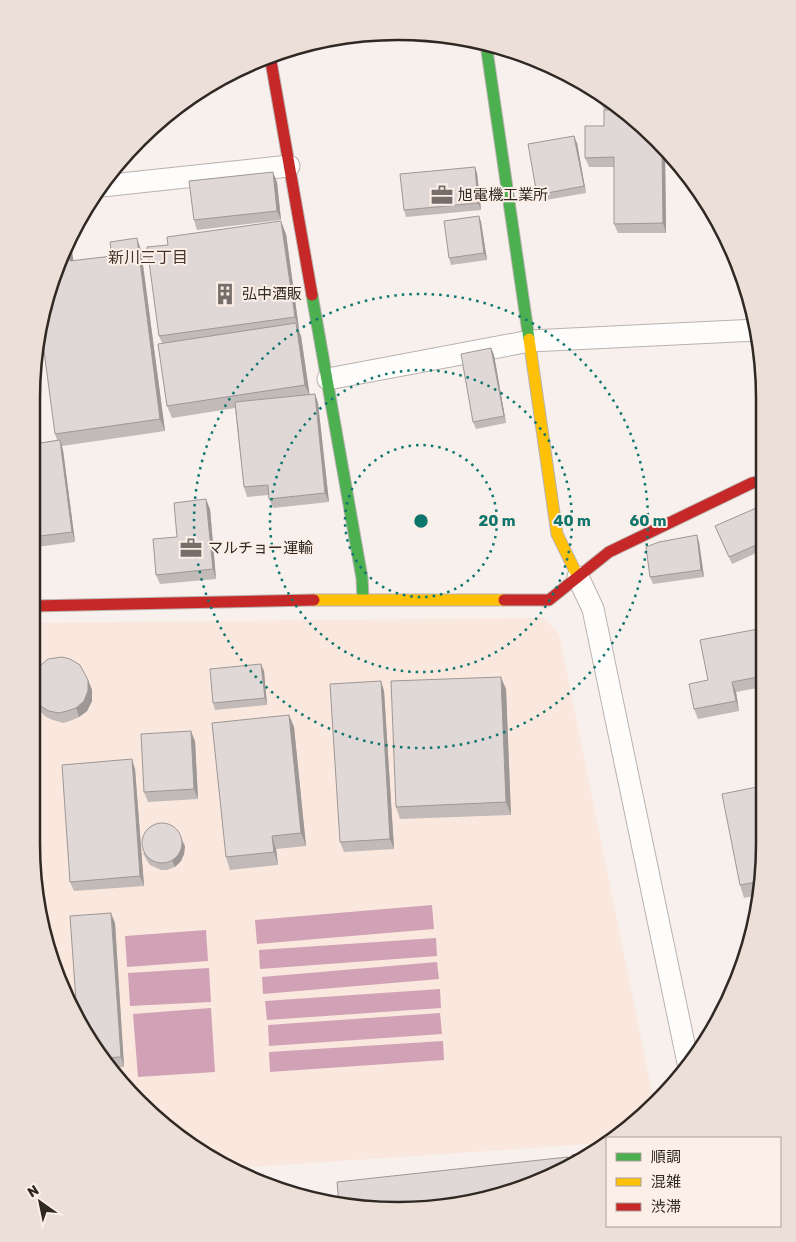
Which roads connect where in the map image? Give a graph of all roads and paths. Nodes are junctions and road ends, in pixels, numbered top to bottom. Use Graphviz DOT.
graph roads {
  1 [pos="487,51"];
  2 [pos="271,63"];
  3 [pos="289,166"];
  4 [pos="110,185"];
  5 [pos="749,330"];
  6 [pos="530,341"];
  7 [pos="328,379"];
  8 [pos="756,483"];
  9 [pos="578,577"];
  10 [pos="363,599"];
  11 [pos="40,606"];
  12 [pos="687,1056"];
  1 -- 6 [label="street"];
  2 -- 3 [label="street"];
  3 -- 4 [label="street"];
  3 -- 7 [label="street"];
  5 -- 6 [label="street"];
  6 -- 7 [label="street"];
  6 -- 9 [label="street"];
  7 -- 10 [label="street"];
  8 -- 9 [label="street"];
  9 -- 10 [label="street"];
  9 -- 12 [label="street"];
  10 -- 11 [label="street"];
}
